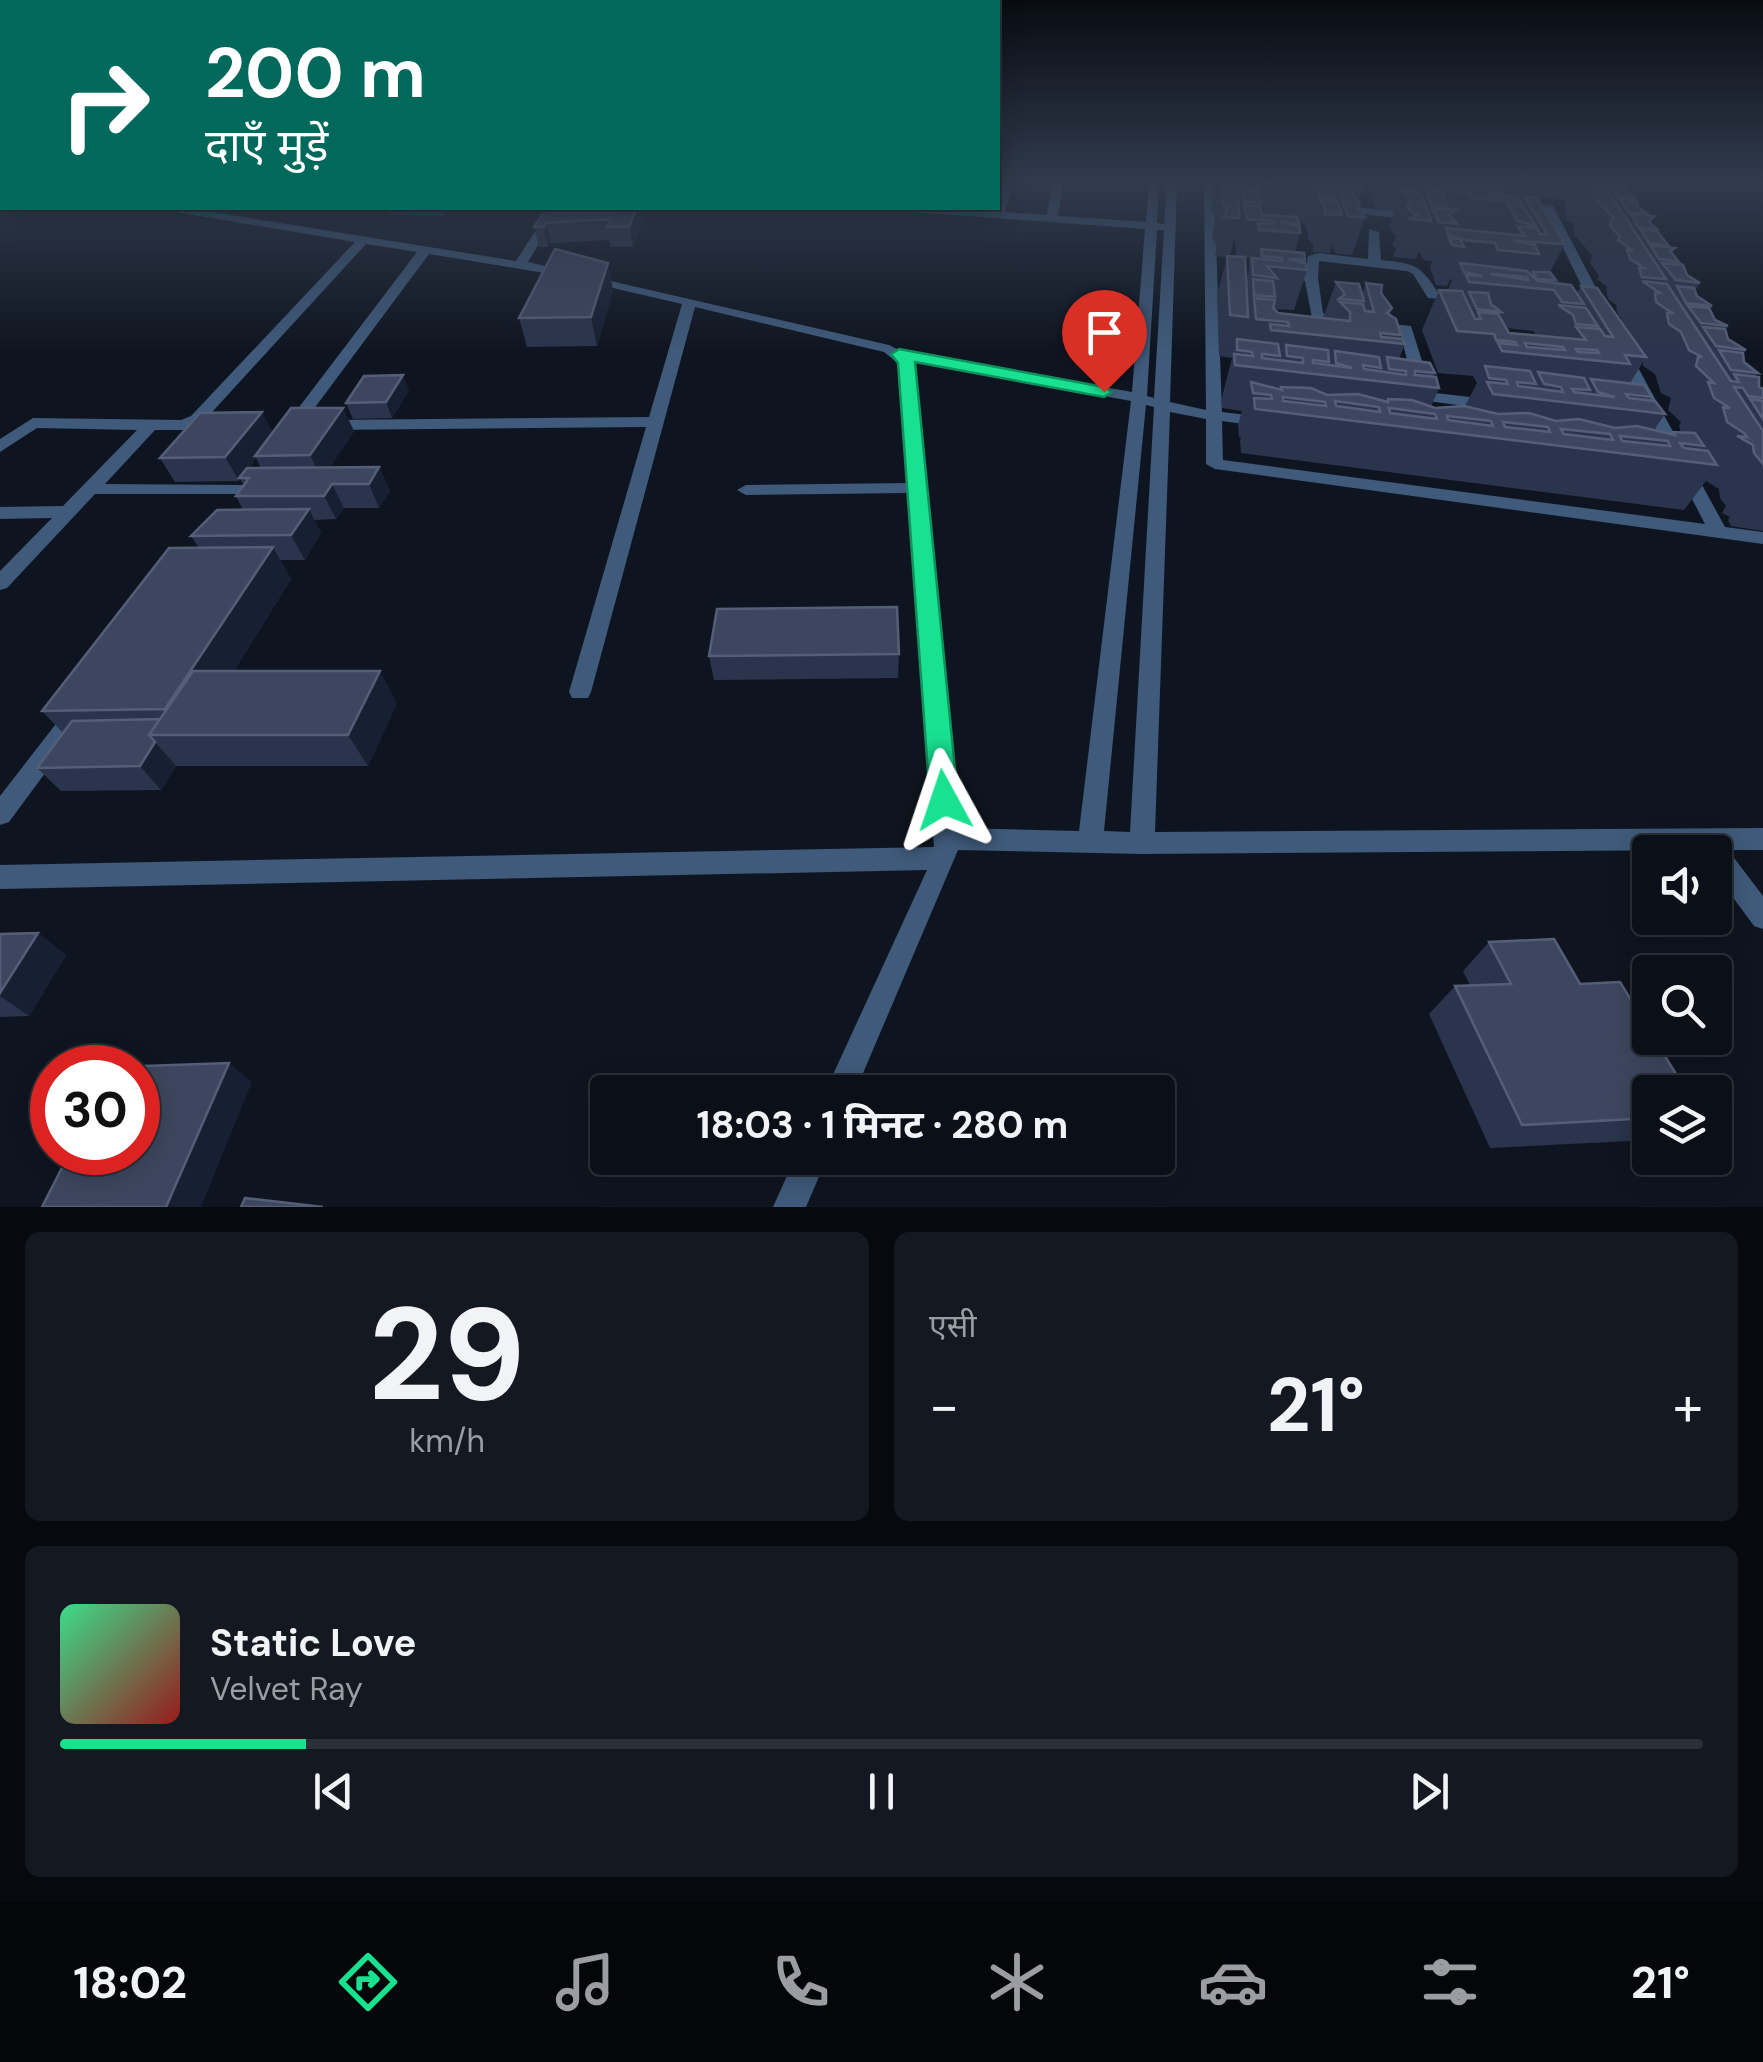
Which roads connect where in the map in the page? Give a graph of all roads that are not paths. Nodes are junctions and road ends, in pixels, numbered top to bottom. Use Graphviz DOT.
graph roads {
  1 [pos="353,238"];
  2 [pos="536,238"];
  3 [pos="1159,238"];
  4 [pos="1160,238"];
  5 [pos="1217,238"];
  6 [pos="1373,238"];
  7 [pos="1563,238"];
  8 [pos="363,240"];
  9 [pos="426,250"];
  10 [pos="1375,263"];
  11 [pos="520,265"];
  12 [pos="1260,279"];
  13 [pos="1311,284"];
  14 [pos="1470,299"];
  15 [pos="689,304"];
  16 [pos="1582,309"];
  17 [pos="1601,310"];
  18 [pos="1609,327"];
  19 [pos="1618,343"];
  20 [pos="899,354"];
  21 [pos="1214,373"];
  22 [pos="1233,376"];
  23 [pos="1387,393"];
  24 [pos="1426,397"];
  25 [pos="1138,398"];
  26 [pos="1160,403"];
  27 [pos="1503,406"];
  28 [pos="1214,416"];
  29 [pos="656,422"];
  30 [pos="1640,422"];
  31 [pos="151,424"];
  32 [pos="1659,424"];
  33 [pos="294,425"];
  34 [pos="1290,425"];
  35 [pos="0,447"];
  36 [pos="274,451"];
  37 [pos="1669,472"];
  38 [pos="1688,474"];
  39 [pos="917,488"];
  40 [pos="90,489"];
  41 [pos="746,490"];
  42 [pos="244,491"];
  43 [pos="68,512"];
  44 [pos="0,513"];
  45 [pos="1719,533"];
  46 [pos="1763,538"];
  47 [pos="0,584"];
  48 [pos="93,691"];
  49 [pos="580,692"];
  50 [pos="0,815"];
  51 [pos="1763,838"];
  52 [pos="1090,842"];
  53 [pos="1142,843"];
  54 [pos="1732,844"];
  55 [pos="1632,847"];
  56 [pos="946,848"];
  57 [pos="1732,875"];
  58 [pos="0,877"];
  59 [pos="1763,916"];
  60 [pos="847,1075"];
  61 [pos="803,1175"];
  62 [pos="789,1207"];
  1 -- 8 [label="street"];
  2 -- 11 [label="street"];
  3 -- 25 [label="street"];
  4 -- 26 [label="street"];
  5 -- 21 [label="street"];
  6 -- 10 [label="street"];
  7 -- 17 [label="street"];
  8 -- 9 [label="street"];
  8 -- 31 [label="street"];
  9 -- 11 [label="street"];
  9 -- 33 [label="street"];
  10 -- 13 [label="street"];
  10 -- 14 [label="street"];
  11 -- 15 [label="street"];
  12 -- 13 [label="street"];
  13 -- 24 [label="street"];
  15 -- 20 [label="street"];
  15 -- 29 [label="street"];
  16 -- 17 [label="street"];
  17 -- 18 [label="street"];
  19 -- 32 [label="street"];
  20 -- 25 [label="street"];
  20 -- 39 [label="street"];
  21 -- 22 [label="street"];
  21 -- 28 [label="street"];
  23 -- 24 [label="street"];
  24 -- 27 [label="street"];
  25 -- 26 [label="street"];
  25 -- 52 [label="street"];
  26 -- 28 [label="street"];
  26 -- 53 [label="street"];
  28 -- 34 [label="street"];
  28 -- 45 [label="street"];
  29 -- 33 [label="street"];
  29 -- 49 [label="street"];
  30 -- 32 [label="street"];
  31 -- 35 [label="street"];
  31 -- 40 [label="street"];
  32 -- 38 [label="street"];
  33 -- 36 [label="street"];
  37 -- 38 [label="street"];
  38 -- 45 [label="street"];
  39 -- 41 [label="street"];
  39 -- 56 [label="street"];
  40 -- 42 [label="street"];
  40 -- 43 [label="street"];
  43 -- 44 [label="street"];
  43 -- 47 [label="street"];
  45 -- 46 [label="street"];
  48 -- 50 [label="street"];
  51 -- 54 [label="street"];
  52 -- 53 [label="street"];
  52 -- 56 [label="street"];
  53 -- 55 [label="street"];
  56 -- 58 [label="street"];
  56 -- 60 [label="street"];
  57 -- 59 [label="street"];
  61 -- 62 [label="street"];
}
